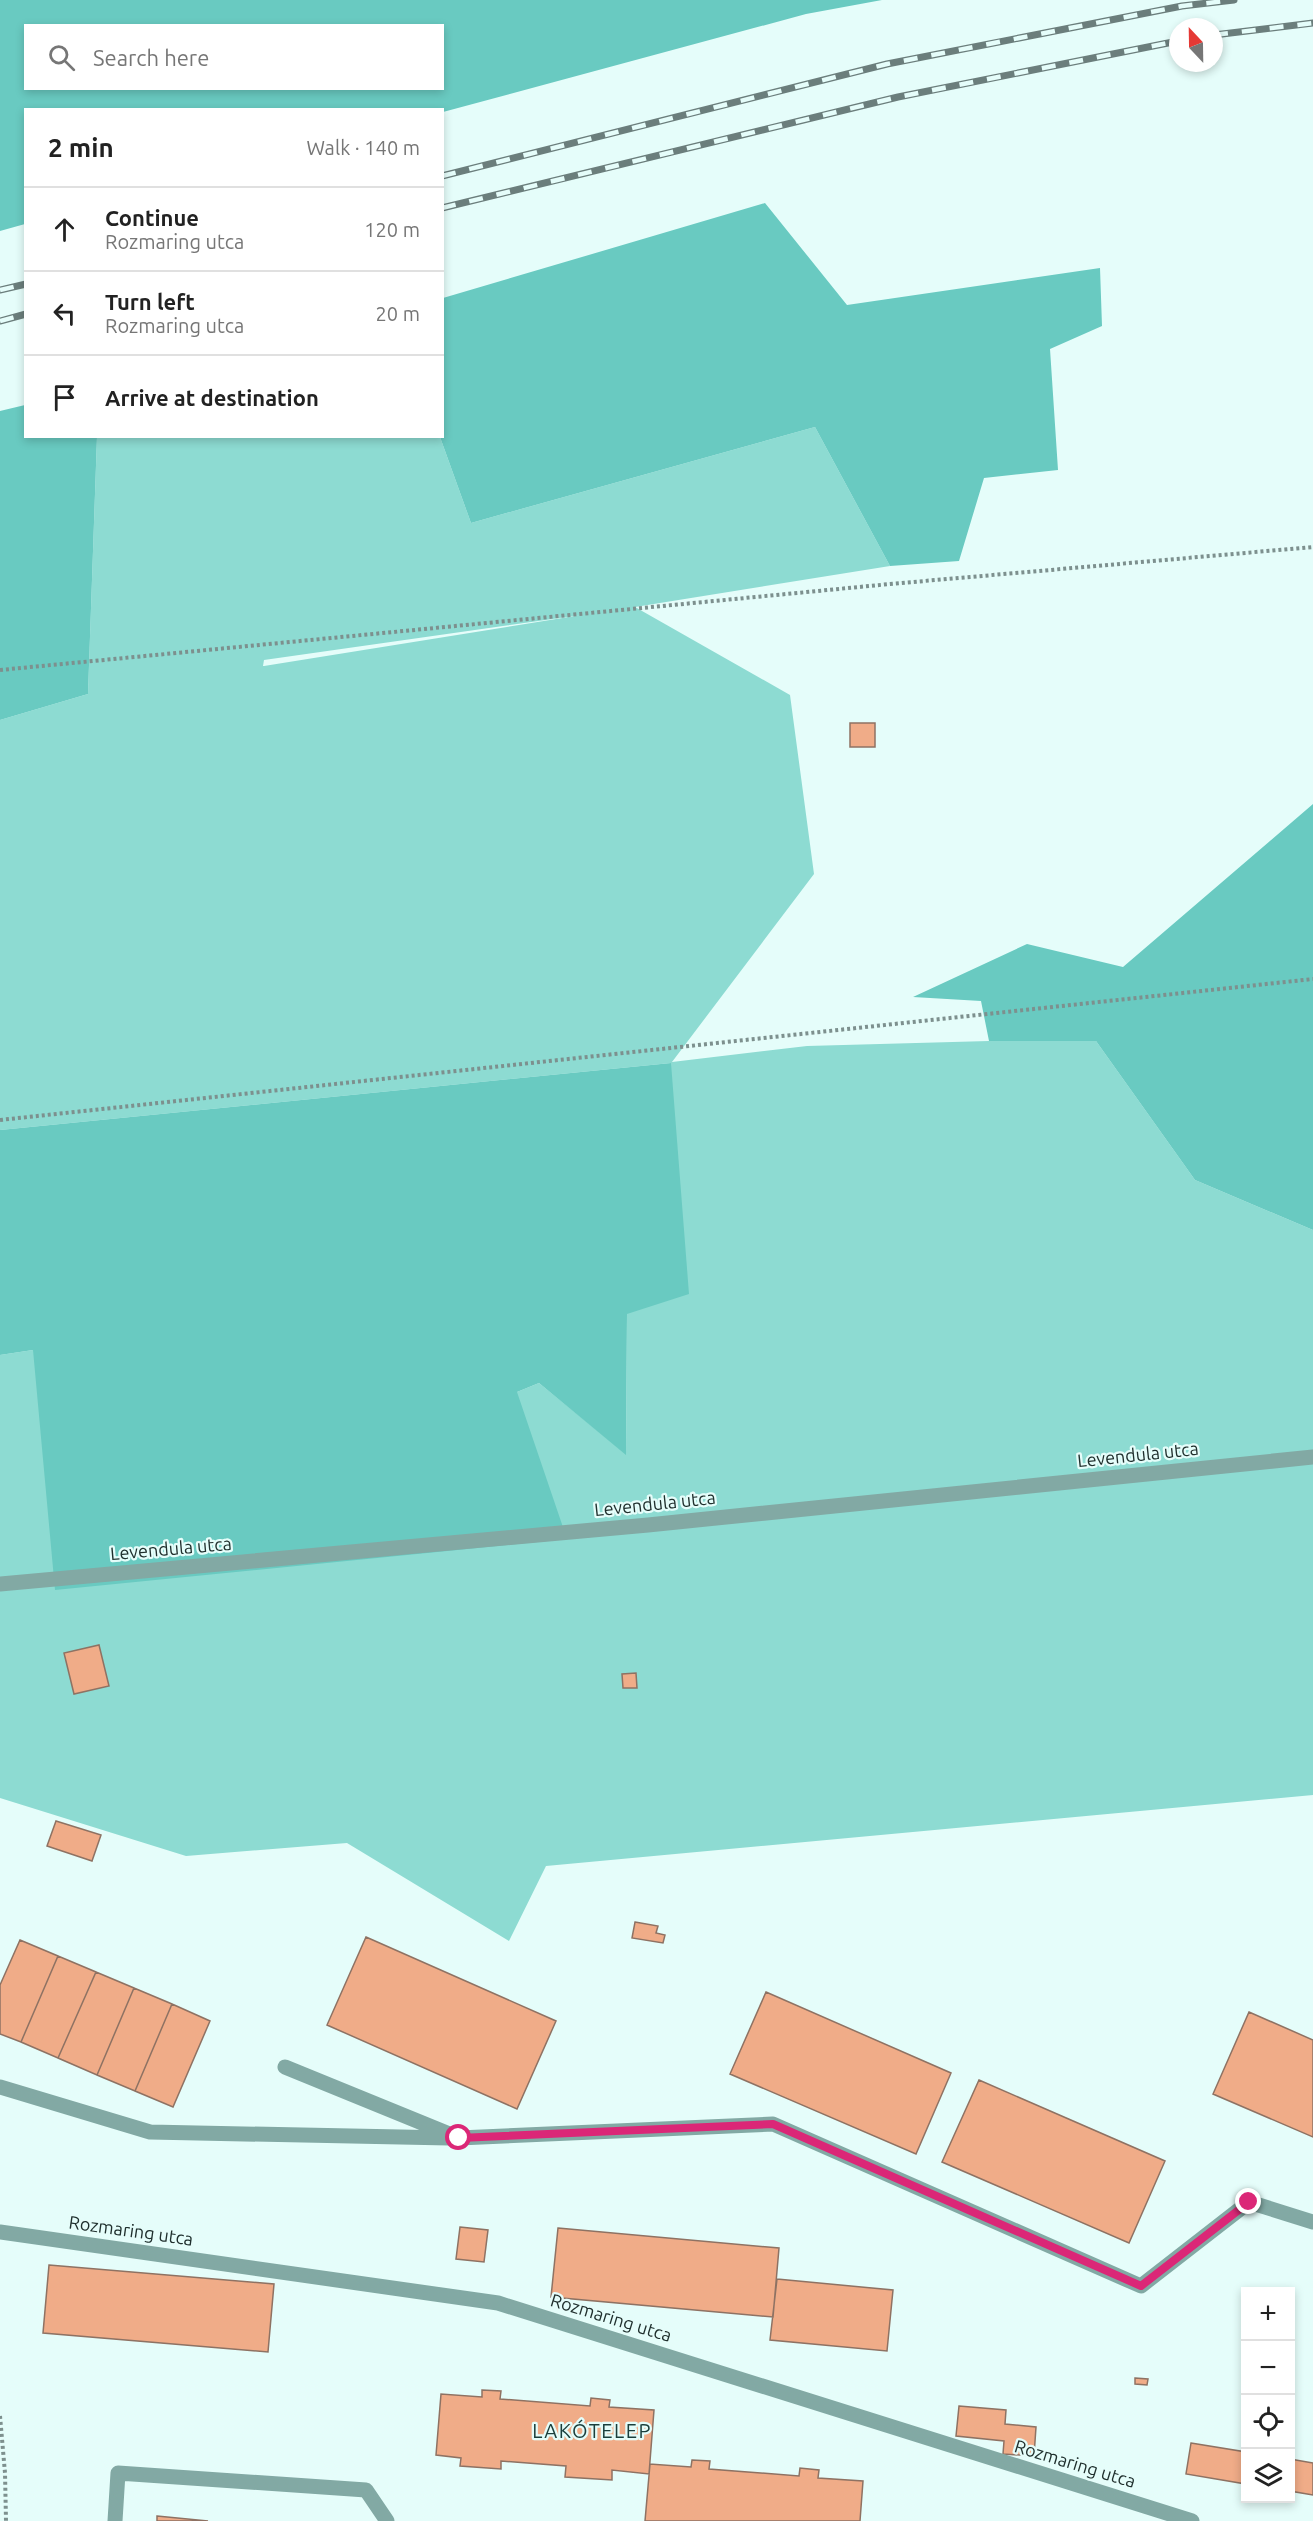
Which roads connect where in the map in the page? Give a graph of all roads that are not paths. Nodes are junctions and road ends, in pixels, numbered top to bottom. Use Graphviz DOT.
graph roads {
  1 [pos="1313,1457"];
  2 [pos="0,1584"];
  3 [pos="285,2067"];
  4 [pos="0,2087"];
  5 [pos="459,2138"];
  6 [pos="1313,2222"];
  7 [pos="0,2232"];
  8 [pos="115,2521"];
  9 [pos="387,2521"];
  10 [pos="1192,2521"];
  1 -- 2 [label="street, Levendula utca"];
  3 -- 5 [label="street"];
  4 -- 5 [label="street"];
  5 -- 6 [label="street"];
  7 -- 10 [label="street, Rozmaring utca"];
  8 -- 9 [label="street"];
}
